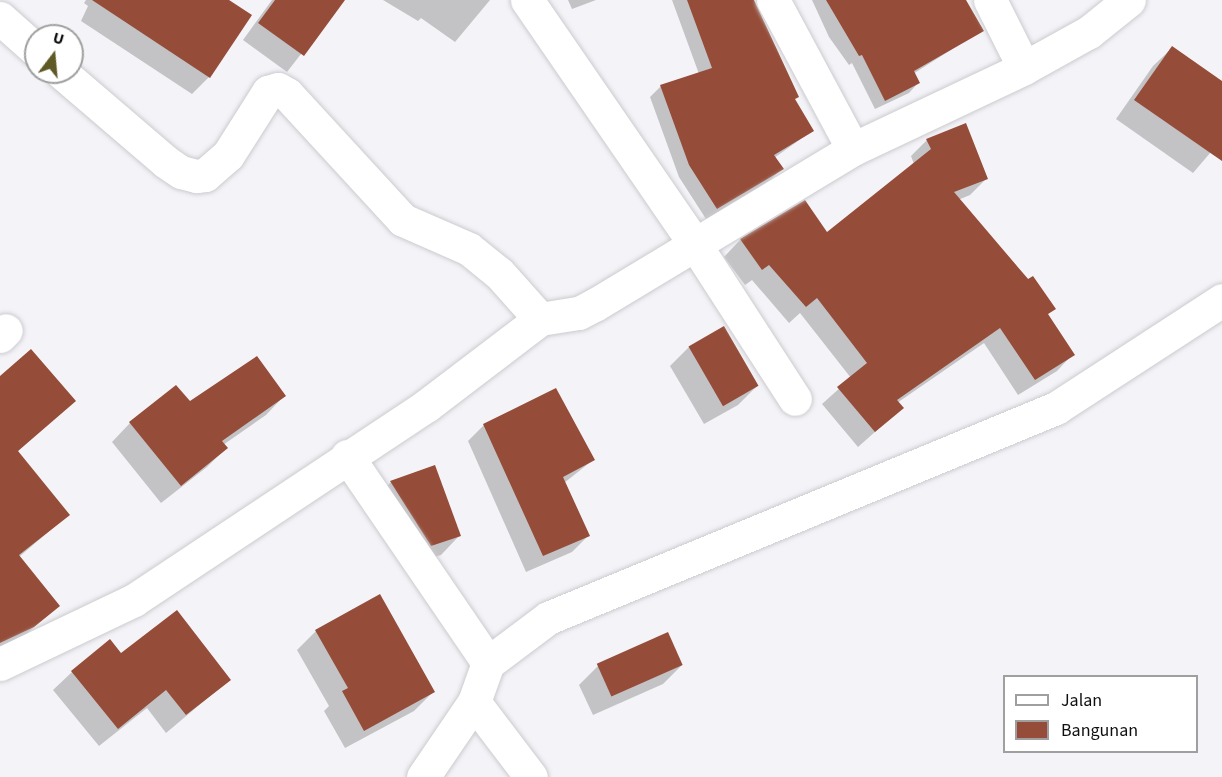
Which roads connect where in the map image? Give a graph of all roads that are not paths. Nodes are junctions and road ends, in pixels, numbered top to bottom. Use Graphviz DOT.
graph roads {
  1 [pos="526,0"];
  2 [pos="773,0"];
  3 [pos="990,0"];
  4 [pos="1129,0"];
  5 [pos="0,18"];
  6 [pos="24,39"];
  7 [pos="1024,68"];
  8 [pos="75,84"];
  9 [pos="853,149"];
  10 [pos="696,246"];
  11 [pos="1222,300"];
  12 [pos="540,319"];
  13 [pos="795,399"];
  14 [pos="346,456"];
  15 [pos="2,658"];
  16 [pos="488,663"];
  17 [pos="474,702"];
  18 [pos="423,777"];
  19 [pos="531,777"];
  1 -- 10 [label="street"];
  2 -- 9 [label="street"];
  3 -- 7 [label="street"];
  4 -- 7 [label="street"];
  5 -- 6 [label="street"];
  7 -- 9 [label="street"];
  8 -- 12 [label="street"];
  9 -- 10 [label="street"];
  10 -- 12 [label="street"];
  10 -- 13 [label="street"];
  11 -- 16 [label="street"];
  12 -- 14 [label="street"];
  14 -- 15 [label="street"];
  14 -- 16 [label="street"];
  16 -- 17 [label="street"];
  17 -- 18 [label="street"];
  17 -- 19 [label="street"];
}
